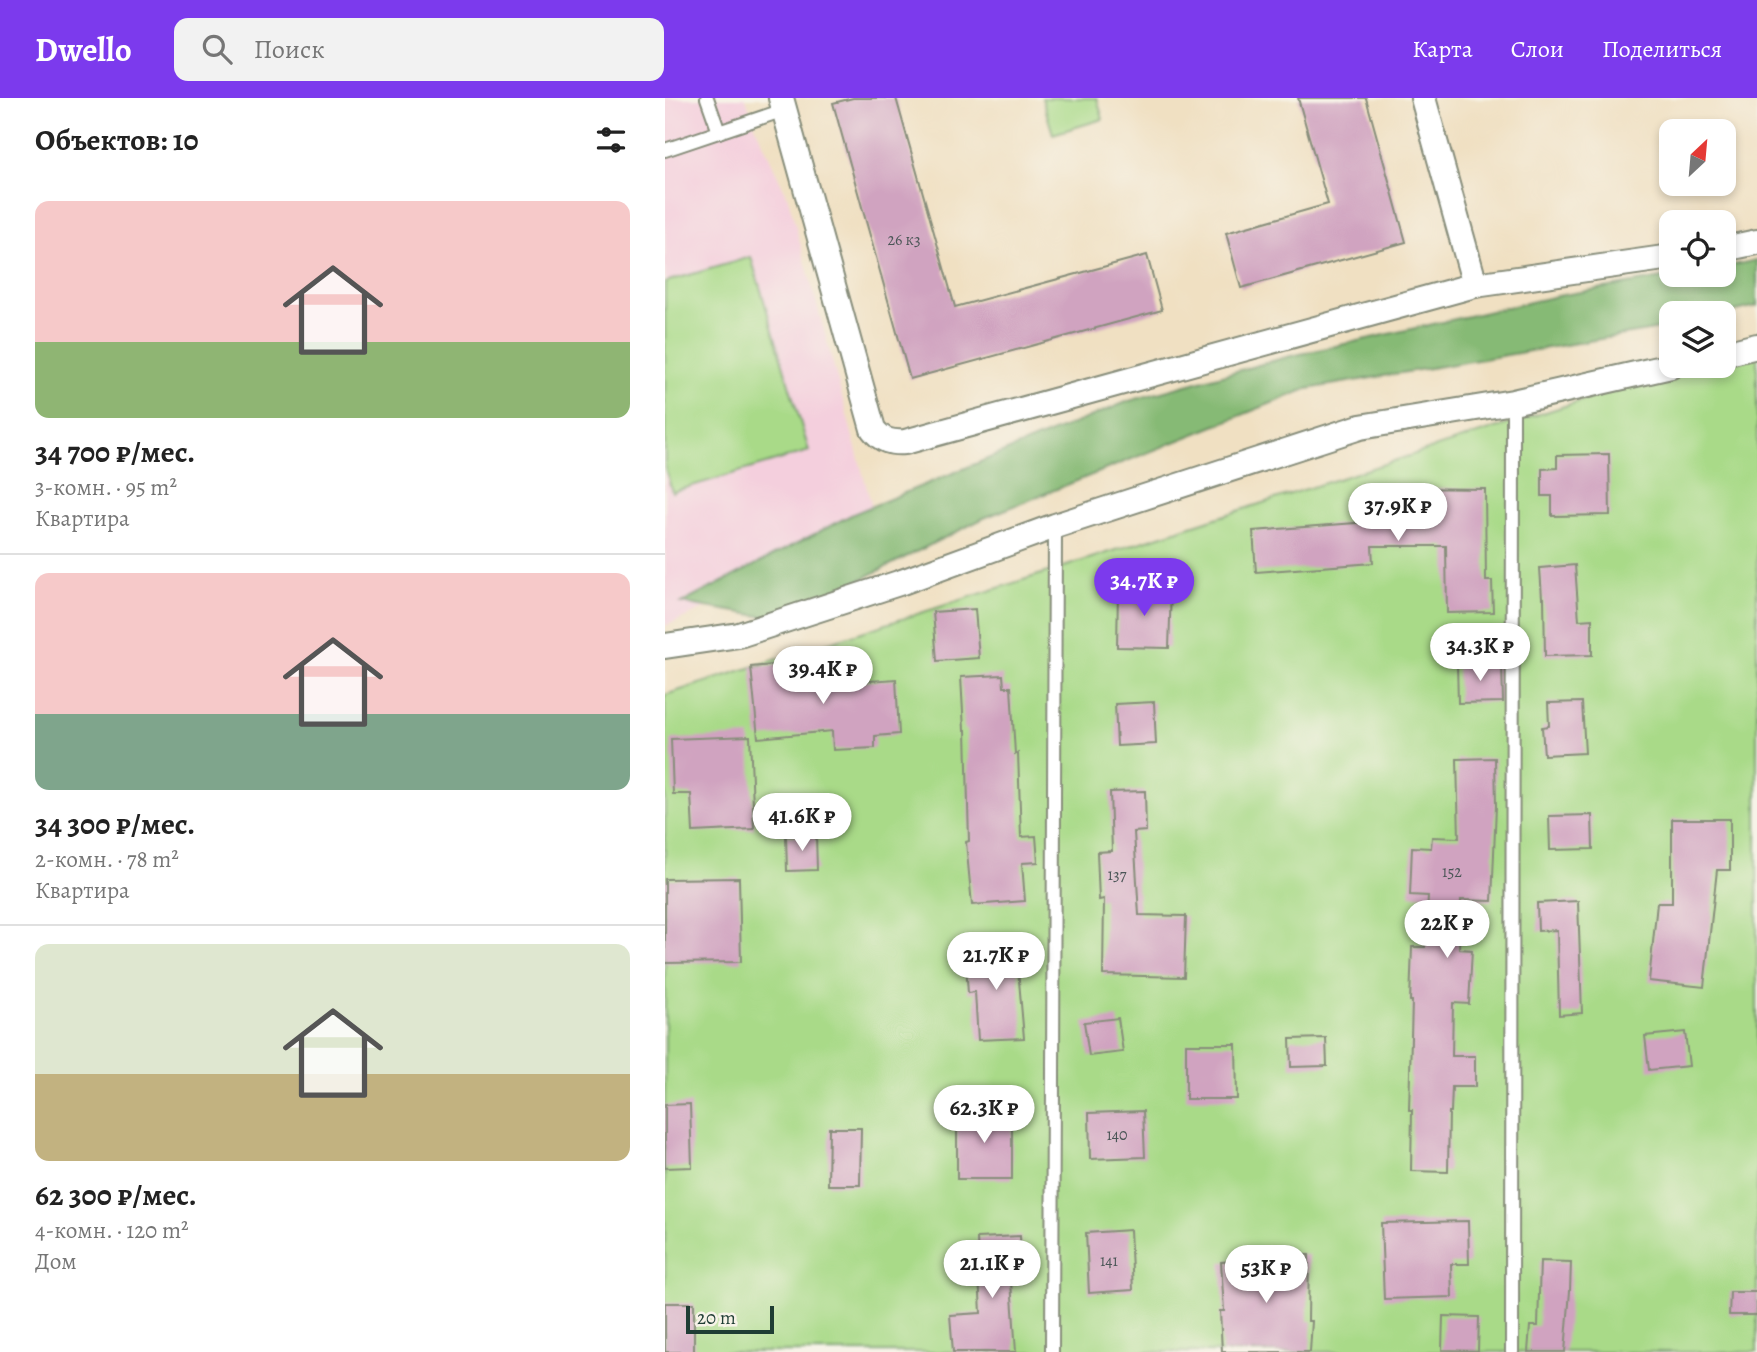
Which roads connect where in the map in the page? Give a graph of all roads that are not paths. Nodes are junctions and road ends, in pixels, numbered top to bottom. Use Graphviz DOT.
graph roads {
  1 [pos="708,98"];
  2 [pos="1423,98"];
  3 [pos="782,104"];
  4 [pos="719,132"];
  5 [pos="665,150"];
  6 [pos="1757,242"];
  7 [pos="1736,246"];
  8 [pos="1659,259"];
  9 [pos="1475,285"];
  10 [pos="1757,346"];
  11 [pos="1736,351"];
  12 [pos="1659,369"];
  13 [pos="1513,402"];
  14 [pos="1055,526"];
  15 [pos="665,646"];
  16 [pos="1052,1352"];
  17 [pos="1512,1352"];
  1 -- 4 [label="lane"];
  2 -- 9 [label="street"];
  3 -- 4 [label="lane"];
  3 -- 9 [label="street"];
  4 -- 5 [label="lane"];
  6 -- 7 [label="street"];
  8 -- 9 [label="street"];
  10 -- 11 [label="street"];
  12 -- 13 [label="street"];
  13 -- 14 [label="street"];
  13 -- 17 [label="lane"];
  14 -- 15 [label="street"];
  14 -- 16 [label="lane"];
}
